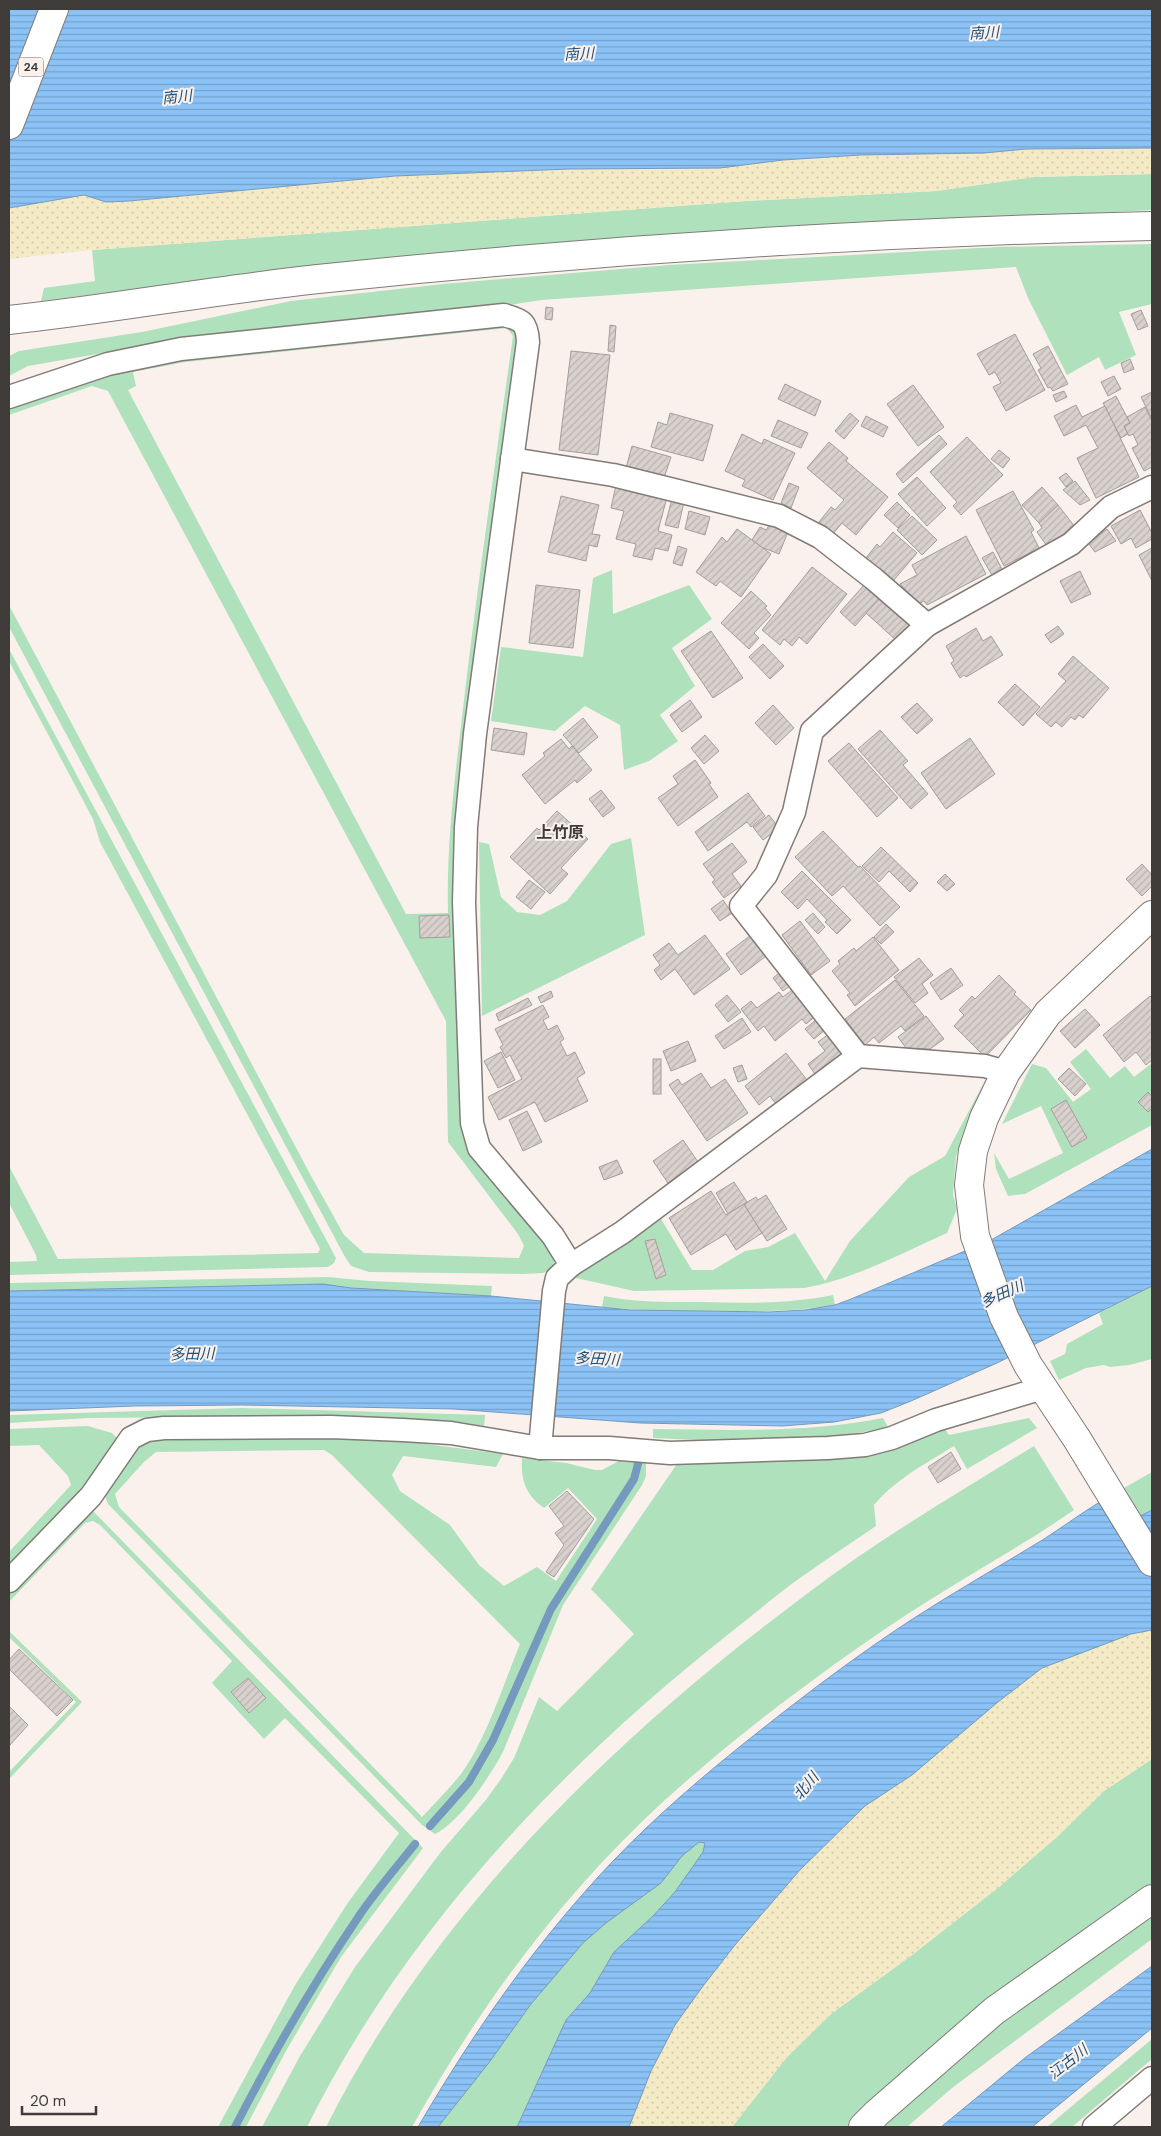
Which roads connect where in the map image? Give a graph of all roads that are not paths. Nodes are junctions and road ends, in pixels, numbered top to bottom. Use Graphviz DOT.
graph roads {
  1 [pos="54,9"];
  2 [pos="9,125"];
  3 [pos="1152,226"];
  4 [pos="9,320"];
  5 [pos="9,396"];
  6 [pos="512,459"];
  7 [pos="1152,487"];
  8 [pos="927,625"];
  9 [pos="1152,915"];
  10 [pos="858,1056"];
  11 [pos="1006,1072"];
  12 [pos="571,1265"];
  13 [pos="1043,1388"];
  14 [pos="540,1441"];
  15 [pos="1152,1562"];
  16 [pos="9,1580"];
  17 [pos="1152,1899"];
  18 [pos="1152,2078"];
  19 [pos="864,2127"];
  20 [pos="1094,2127"];
  1 -- 2 [label="street, 24"];
  3 -- 4 [label="street"];
  5 -- 6 [label="street"];
  6 -- 8 [label="street"];
  6 -- 12 [label="street"];
  7 -- 8 [label="street"];
  8 -- 10 [label="street"];
  9 -- 11 [label="street"];
  10 -- 11 [label="street"];
  10 -- 12 [label="street"];
  11 -- 13 [label="street"];
  12 -- 14 [label="street"];
  13 -- 14 [label="street"];
  13 -- 15 [label="street"];
  14 -- 16 [label="street"];
  17 -- 19 [label="street"];
  18 -- 20 [label="street"];
}
